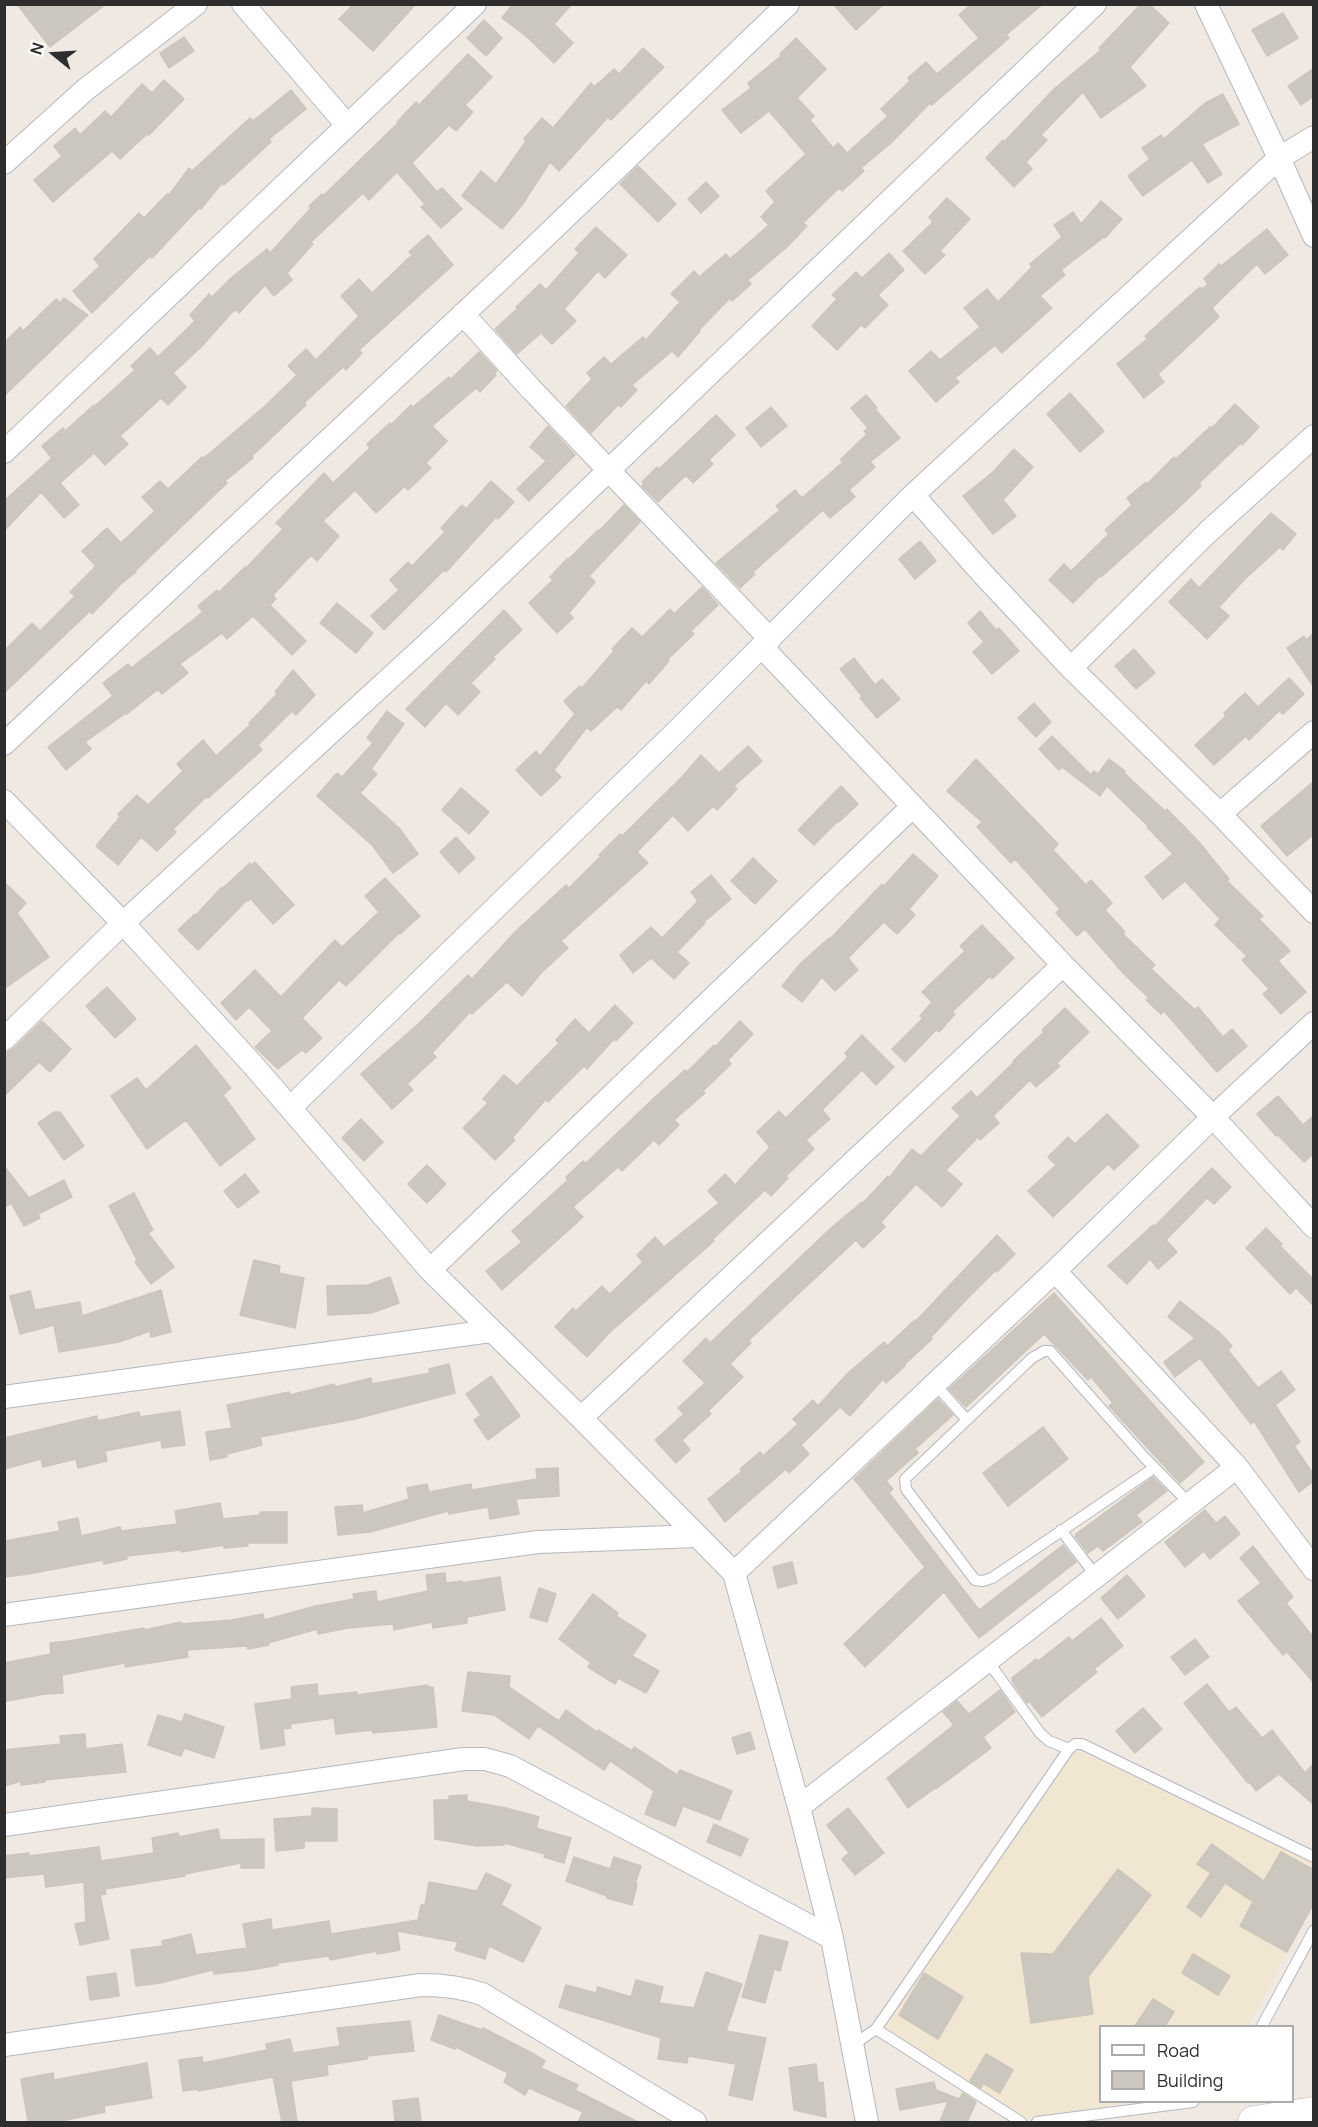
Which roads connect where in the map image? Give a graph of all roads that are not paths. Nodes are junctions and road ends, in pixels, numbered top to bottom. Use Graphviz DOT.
graph roads {
  1 [pos="196,4"];
  2 [pos="243,4"];
  3 [pos="474,4"];
  4 [pos="788,4"];
  5 [pos="1095,4"];
  6 [pos="1206,4"];
  7 [pos="346,124"];
  8 [pos="1314,136"];
  9 [pos="1279,158"];
  10 [pos="4,163"];
  11 [pos="1314,236"];
  12 [pos="463,314"];
  13 [pos="1314,436"];
  14 [pos="4,452"];
  15 [pos="609,471"];
  16 [pos="914,495"];
  17 [pos="766,643"];
  18 [pos="1071,668"];
  19 [pos="1314,732"];
  20 [pos="4,744"];
  21 [pos="4,801"];
  22 [pos="912,807"];
  23 [pos="1220,814"];
  24 [pos="1314,912"];
  25 [pos="123,923"];
  26 [pos="1063,965"];
  27 [pos="1314,1023"];
  28 [pos="4,1039"];
  29 [pos="290,1108"];
  30 [pos="1213,1117"];
  31 [pos="1314,1227"];
  32 [pos="430,1270"];
  33 [pos="1055,1271"];
  34 [pos="491,1331"];
  35 [pos="935,1384"];
  36 [pos="4,1397"];
  37 [pos="581,1418"];
  38 [pos="967,1420"];
  39 [pos="1154,1467"];
  40 [pos="1237,1467"];
  41 [pos="1190,1504"];
  42 [pos="1061,1530"];
  43 [pos="698,1536"];
  44 [pos="1314,1569"];
  45 [pos="734,1573"];
  46 [pos="1096,1576"];
  47 [pos="4,1615"];
  48 [pos="987,1660"];
  49 [pos="1069,1749"];
  50 [pos="799,1808"];
  51 [pos="4,1825"];
  52 [pos="1314,1857"];
  53 [pos="1314,1930"];
  54 [pos="832,1938"];
  55 [pos="1263,2025"];
  56 [pos="876,2029"];
  57 [pos="4,2045"];
  58 [pos="852,2045"];
  59 [pos="1185,2103"];
  60 [pos="1314,2113"];
  61 [pos="695,2122"];
  62 [pos="867,2122"];
  63 [pos="1021,2122"];
  64 [pos="1037,2122"];
  65 [pos="1254,2122"];
  1 -- 10 [label="street"];
  2 -- 7 [label="street"];
  3 -- 7 [label="street"];
  4 -- 12 [label="street"];
  5 -- 15 [label="street"];
  6 -- 9 [label="street"];
  7 -- 14 [label="street"];
  8 -- 9 [label="street"];
  9 -- 11 [label="street"];
  9 -- 16 [label="street"];
  12 -- 15 [label="street"];
  12 -- 20 [label="street"];
  13 -- 18 [label="street"];
  15 -- 17 [label="street"];
  15 -- 25 [label="street"];
  16 -- 17 [label="street"];
  16 -- 18 [label="street"];
  17 -- 22 [label="street"];
  17 -- 29 [label="street"];
  18 -- 23 [label="street"];
  19 -- 23 [label="street"];
  21 -- 25 [label="street"];
  22 -- 26 [label="street"];
  22 -- 32 [label="street"];
  23 -- 24 [label="street"];
  25 -- 28 [label="street"];
  25 -- 29 [label="street"];
  26 -- 30 [label="street"];
  26 -- 37 [label="street"];
  27 -- 30 [label="street"];
  29 -- 32 [label="street"];
  30 -- 31 [label="street"];
  30 -- 33 [label="street"];
  32 -- 34 [label="street"];
  33 -- 35 [label="street"];
  33 -- 40 [label="street"];
  34 -- 36 [label="street"];
  34 -- 37 [label="street"];
  35 -- 38 [label="lane"];
  35 -- 45 [label="street"];
  37 -- 43 [label="street"];
  38 -- 39 [label="lane"];
  38 -- 42 [label="lane"];
  39 -- 41 [label="lane"];
  39 -- 42 [label="lane"];
  40 -- 41 [label="street"];
  40 -- 44 [label="street"];
  41 -- 46 [label="street"];
  42 -- 46 [label="lane"];
  43 -- 45 [label="street"];
  43 -- 47 [label="street"];
  45 -- 50 [label="street"];
  46 -- 48 [label="street"];
  48 -- 49 [label="lane"];
  48 -- 50 [label="street"];
  49 -- 52 [label="lane"];
  49 -- 56 [label="lane"];
  50 -- 54 [label="street"];
  51 -- 54 [label="street"];
  53 -- 55 [label="lane"];
  54 -- 58 [label="street"];
  56 -- 58 [label="lane"];
  56 -- 63 [label="lane"];
  57 -- 61 [label="street"];
  58 -- 62 [label="street"];
  59 -- 64 [label="lane"];
  60 -- 65 [label="main road"];
}
